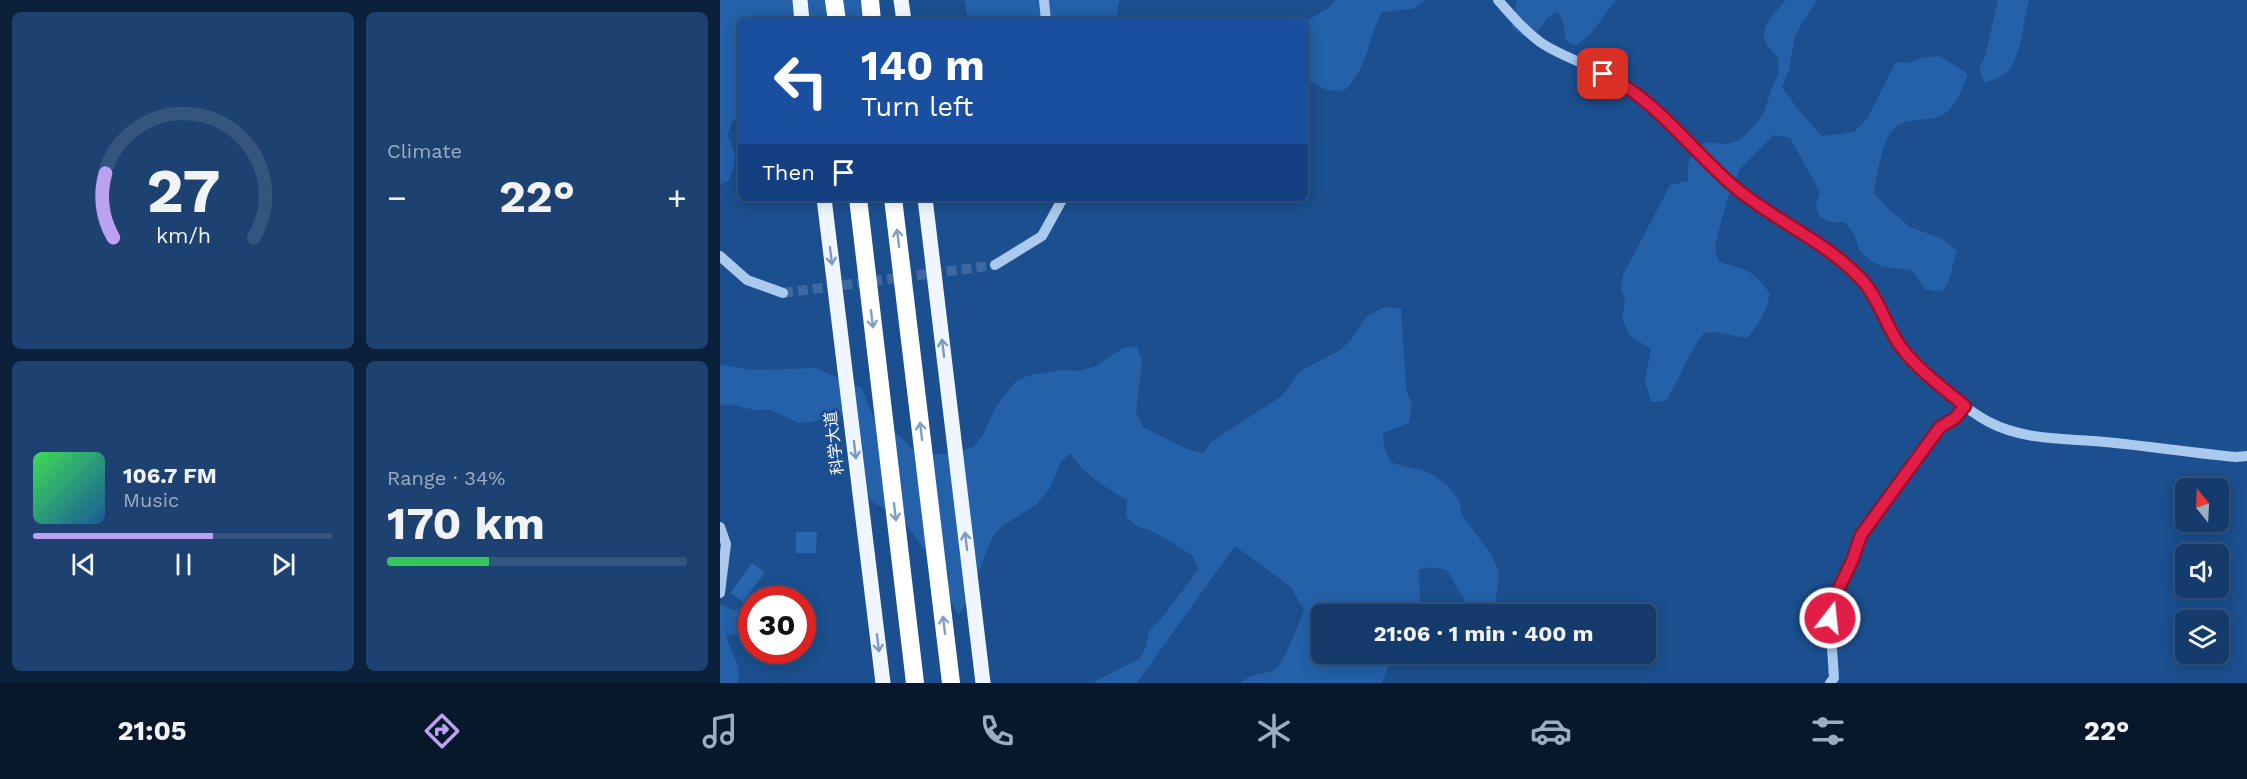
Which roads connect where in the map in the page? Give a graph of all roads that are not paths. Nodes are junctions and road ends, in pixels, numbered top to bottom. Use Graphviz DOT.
graph roads {
  1 [pos="800,0"];
  2 [pos="834,0"];
  3 [pos="870,0"];
  4 [pos="902,0"];
  5 [pos="1044,0"];
  6 [pos="1498,0"];
  7 [pos="802,18"];
  8 [pos="837,18"];
  9 [pos="872,18"];
  10 [pos="904,18"];
  11 [pos="1046,18"];
  12 [pos="824,201"];
  13 [pos="858,201"];
  14 [pos="893,201"];
  15 [pos="925,201"];
  16 [pos="1061,201"];
  17 [pos="720,256"];
  18 [pos="995,265"];
  19 [pos="783,293"];
  20 [pos="1965,406"];
  21 [pos="2247,456"];
  22 [pos="720,527"];
  23 [pos="720,593"];
  24 [pos="883,683"];
  25 [pos="915,683"];
  26 [pos="951,683"];
  27 [pos="983,683"];
  28 [pos="1830,683"];
  1 -- 7 [label="main road"];
  2 -- 8 [label="highway"];
  3 -- 9 [label="highway"];
  4 -- 10 [label="main road"];
  5 -- 11 [label="street"];
  6 -- 20 [label="street"];
  12 -- 24 [label="main road, 科学大道, one-way"];
  13 -- 25 [label="highway, one-way"];
  26 -- 14 [label="highway, one-way"];
  27 -- 15 [label="main road, one-way"];
  16 -- 18 [label="street"];
  17 -- 19 [label="street"];
  20 -- 21 [label="street"];
  20 -- 28 [label="street"];
  22 -- 23 [label="street"];
}
